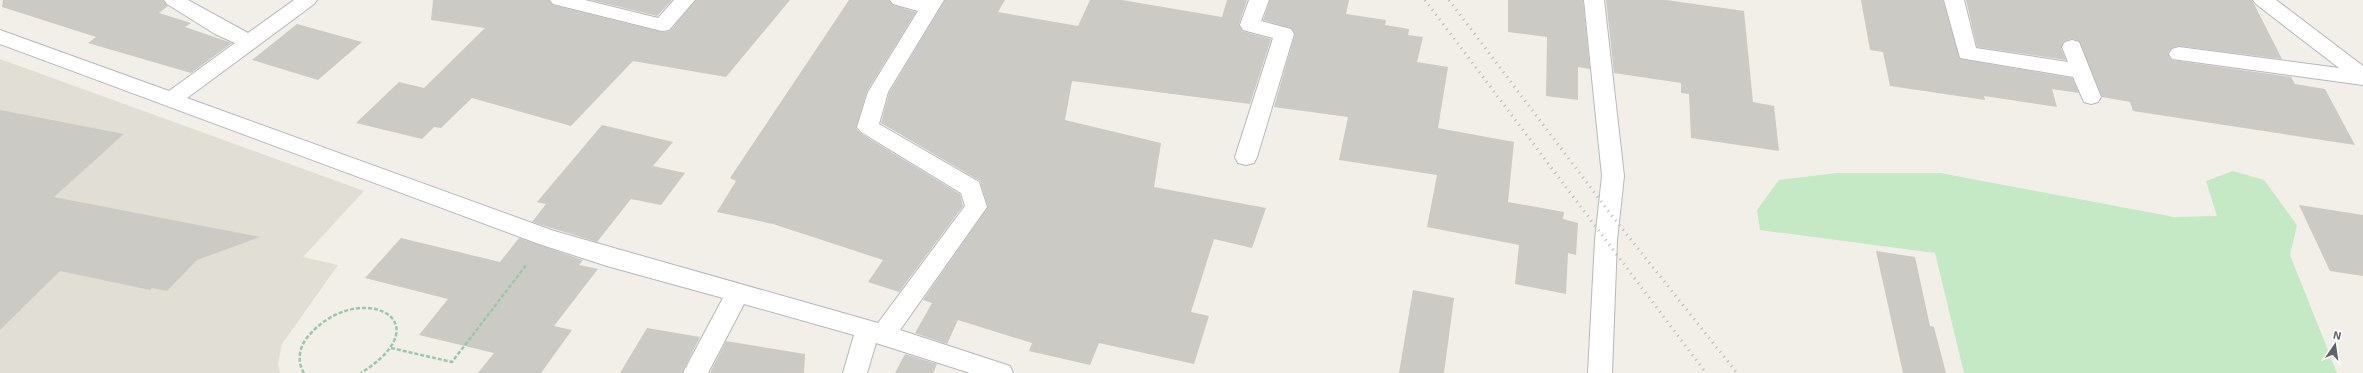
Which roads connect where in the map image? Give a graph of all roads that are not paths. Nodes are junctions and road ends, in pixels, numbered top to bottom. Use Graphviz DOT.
graph roads {
  1 [pos="174,0"];
  2 [pos="307,0"];
  3 [pos="560,0"];
  4 [pos="685,0"];
  5 [pos="900,0"];
  6 [pos="1259,0"];
  7 [pos="1594,0"];
  8 [pos="1954,0"];
  9 [pos="2263,0"];
  10 [pos="932,3"];
  11 [pos="0,37"];
  12 [pos="250,42"];
  13 [pos="2072,47"];
  14 [pos="2179,54"];
  15 [pos="2081,72"];
  16 [pos="2363,77"];
  17 [pos="2091,97"];
  18 [pos="172,99"];
  19 [pos="1246,157"];
  20 [pos="737,294"];
  21 [pos="875,332"];
  22 [pos="694,373"];
  23 [pos="855,373"];
  24 [pos="1001,373"];
  25 [pos="1600,373"];
  1 -- 12 [label="street"];
  2 -- 12 [label="street"];
  3 -- 4 [label="street"];
  5 -- 10 [label="street"];
  6 -- 19 [label="street"];
  7 -- 25 [label="street"];
  8 -- 15 [label="street"];
  9 -- 16 [label="street"];
  10 -- 21 [label="street"];
  11 -- 18 [label="street"];
  12 -- 18 [label="street"];
  13 -- 15 [label="street"];
  14 -- 16 [label="street"];
  15 -- 17 [label="street"];
  18 -- 20 [label="street"];
  20 -- 21 [label="street"];
  20 -- 22 [label="street"];
  21 -- 23 [label="street"];
  21 -- 24 [label="street"];
}
